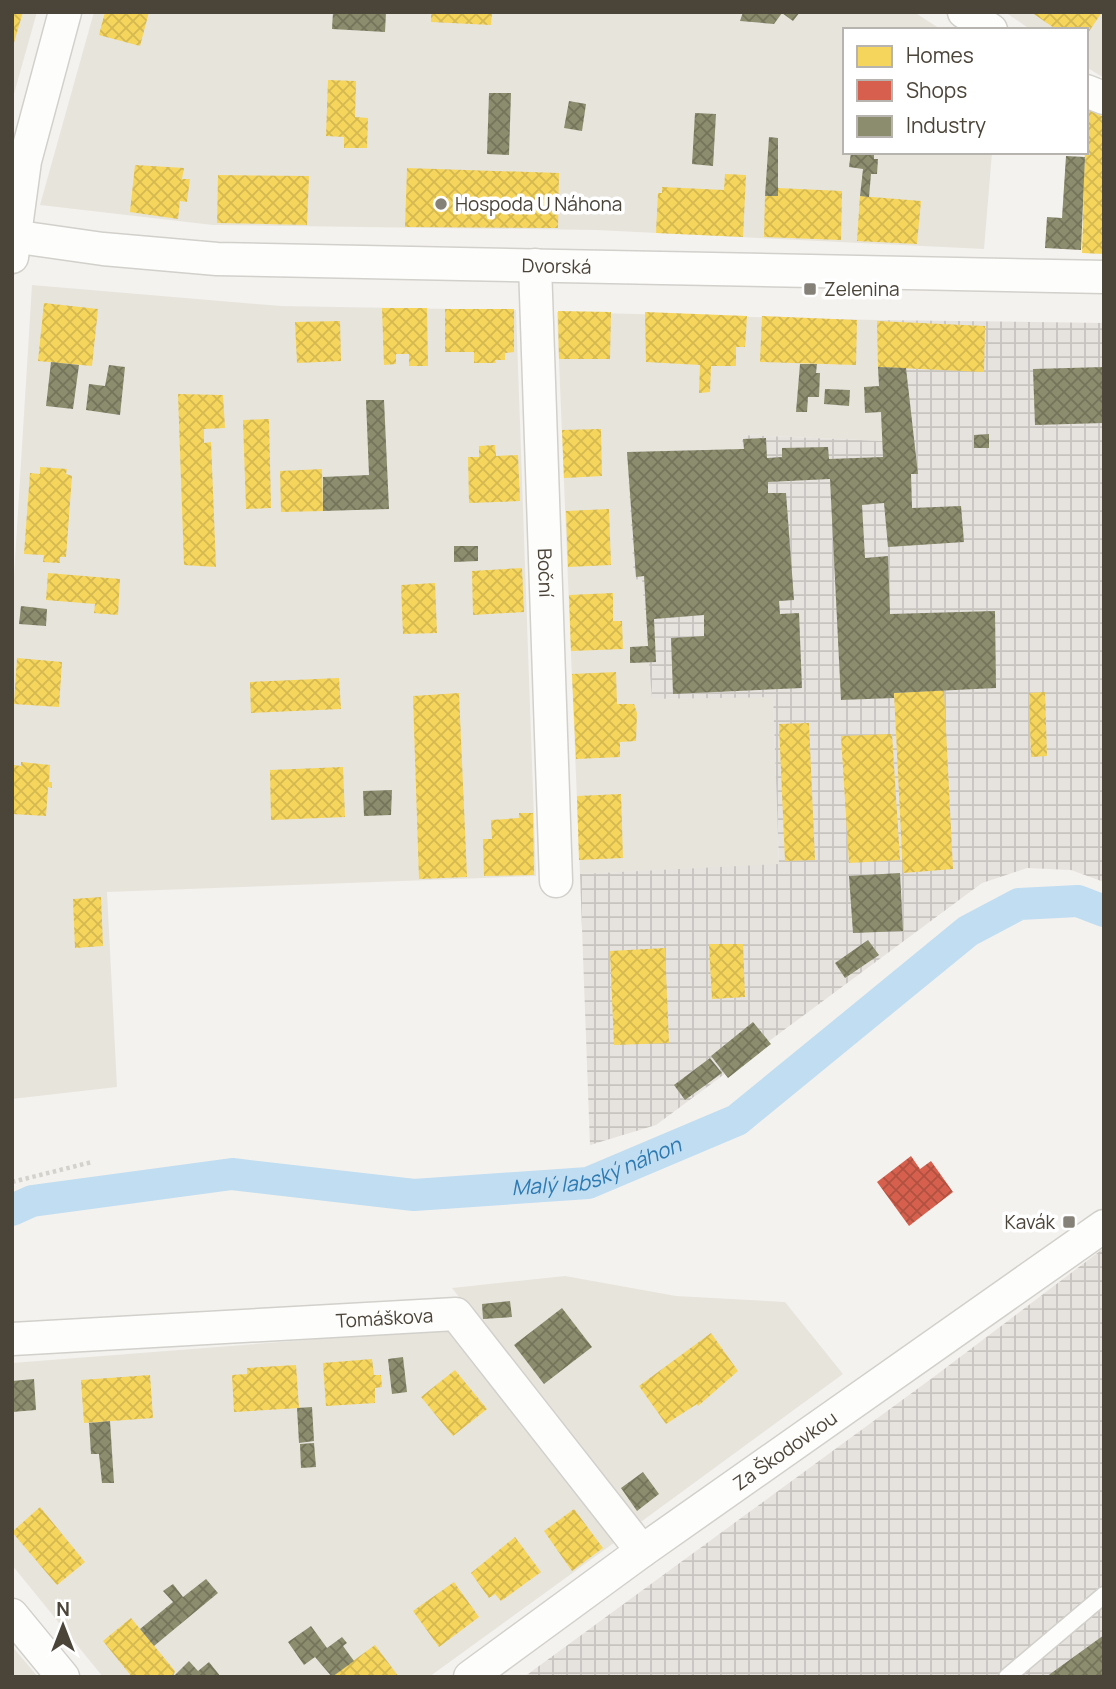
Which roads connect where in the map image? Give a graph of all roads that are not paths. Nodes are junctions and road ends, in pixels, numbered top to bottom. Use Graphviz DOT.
graph roads {
  1 [pos="65,12"];
  2 [pos="964,12"];
  3 [pos="988,28"];
  4 [pos="13,243"];
  5 [pos="535,265"];
  6 [pos="1104,277"];
  7 [pos="556,881"];
  8 [pos="1104,1226"];
  9 [pos="12,1339"];
  10 [pos="642,1551"];
  11 [pos="1104,1595"];
  12 [pos="12,1615"];
  13 [pos="63,1677"];
  14 [pos="470,1677"];
  15 [pos="1007,1677"];
  1 -- 4 [label="street"];
  2 -- 3 [label="street"];
  4 -- 5 [label="street, Dvorská"];
  5 -- 6 [label="street, Dvorská"];
  5 -- 7 [label="street, Boční"];
  8 -- 10 [label="street, Za Škodovkou"];
  9 -- 10 [label="street, Tomáškova"];
  10 -- 14 [label="street, Za Škodovkou"];
  11 -- 15 [label="lane"];
  12 -- 13 [label="street"];
}
